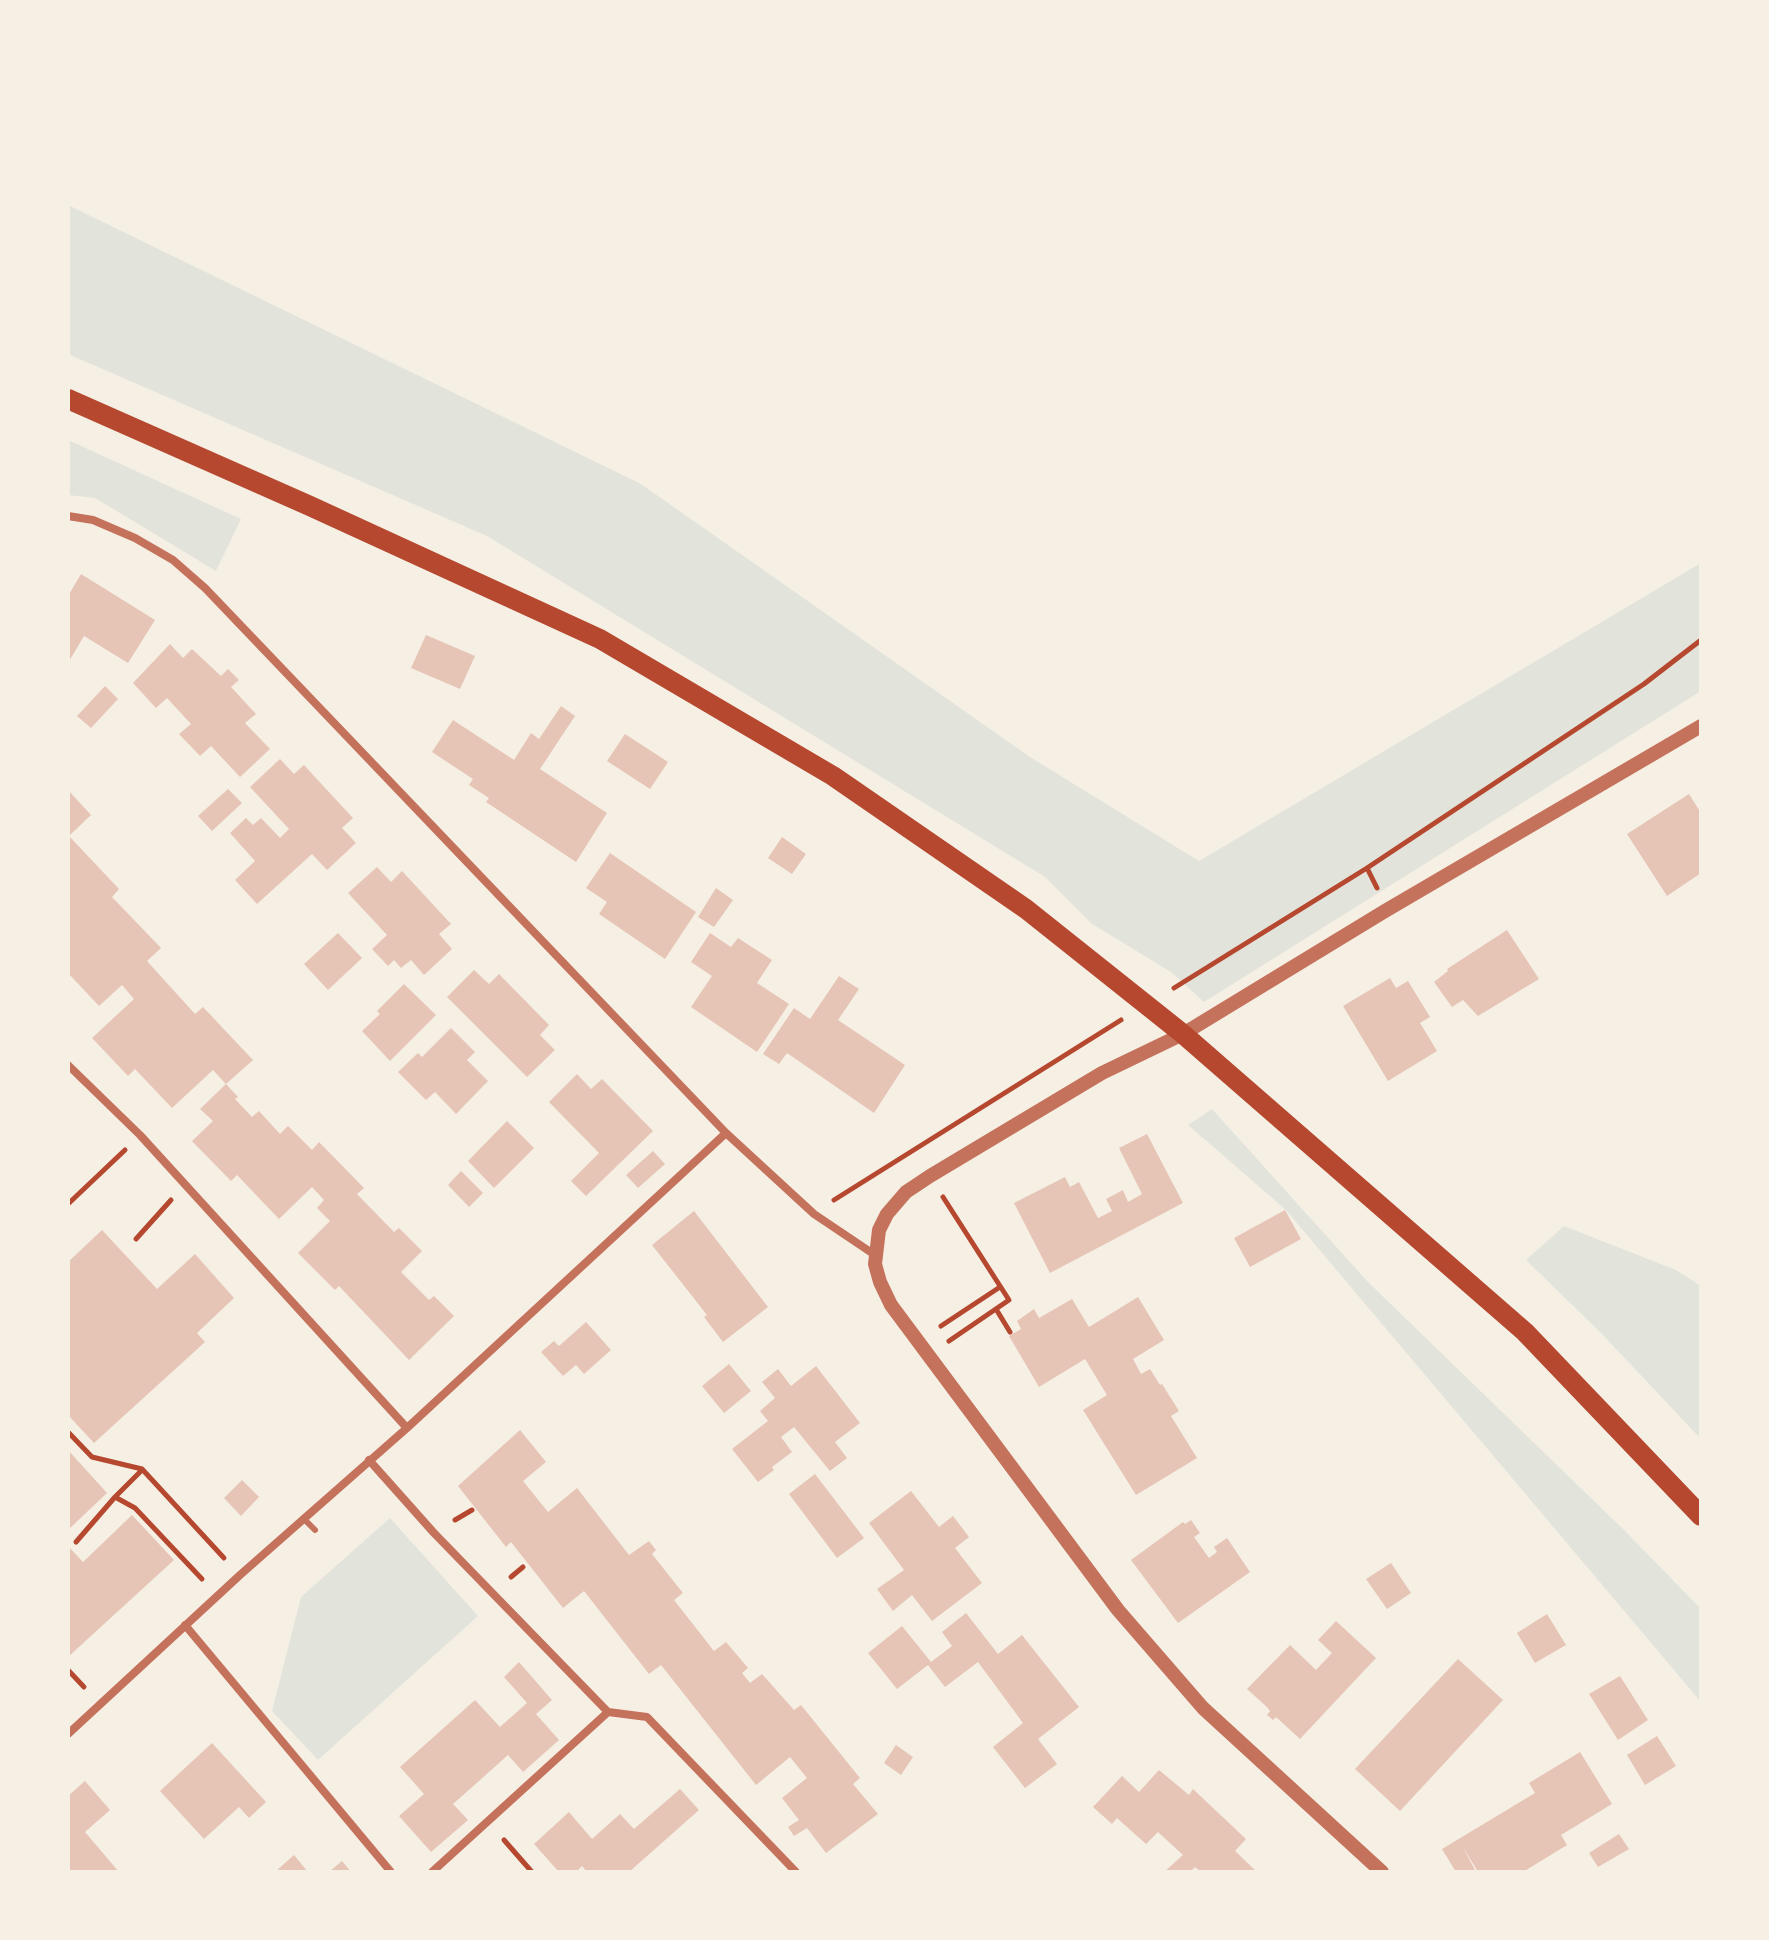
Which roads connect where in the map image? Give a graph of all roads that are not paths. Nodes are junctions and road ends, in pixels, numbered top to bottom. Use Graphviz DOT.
graph roads {
  1 [pos="68,399"];
  2 [pos="68,516"];
  3 [pos="1701,726"];
  4 [pos="1183,1034"];
  5 [pos="68,1065"];
  6 [pos="726,1133"];
  7 [pos="875,1255"];
  8 [pos="407,1428"];
  9 [pos="369,1460"];
  10 [pos="1701,1516"];
  11 [pos="304,1519"];
  12 [pos="315,1530"];
  13 [pos="185,1625"];
  14 [pos="608,1712"];
  15 [pos="68,1734"];
  16 [pos="391,1872"];
  17 [pos="432,1872"];
  18 [pos="796,1872"];
  19 [pos="1382,1872"];
  1 -- 4 [label="main road"];
  2 -- 6 [label="street"];
  3 -- 4 [label="street"];
  4 -- 7 [label="street"];
  4 -- 10 [label="main road"];
  5 -- 8 [label="street"];
  6 -- 7 [label="street"];
  6 -- 8 [label="street"];
  7 -- 19 [label="street"];
  8 -- 9 [label="street"];
  9 -- 11 [label="street"];
  9 -- 14 [label="street"];
  11 -- 12 [label="lane"];
  11 -- 13 [label="street"];
  13 -- 15 [label="street"];
  13 -- 16 [label="street"];
  14 -- 17 [label="street"];
  14 -- 18 [label="street"];
}
